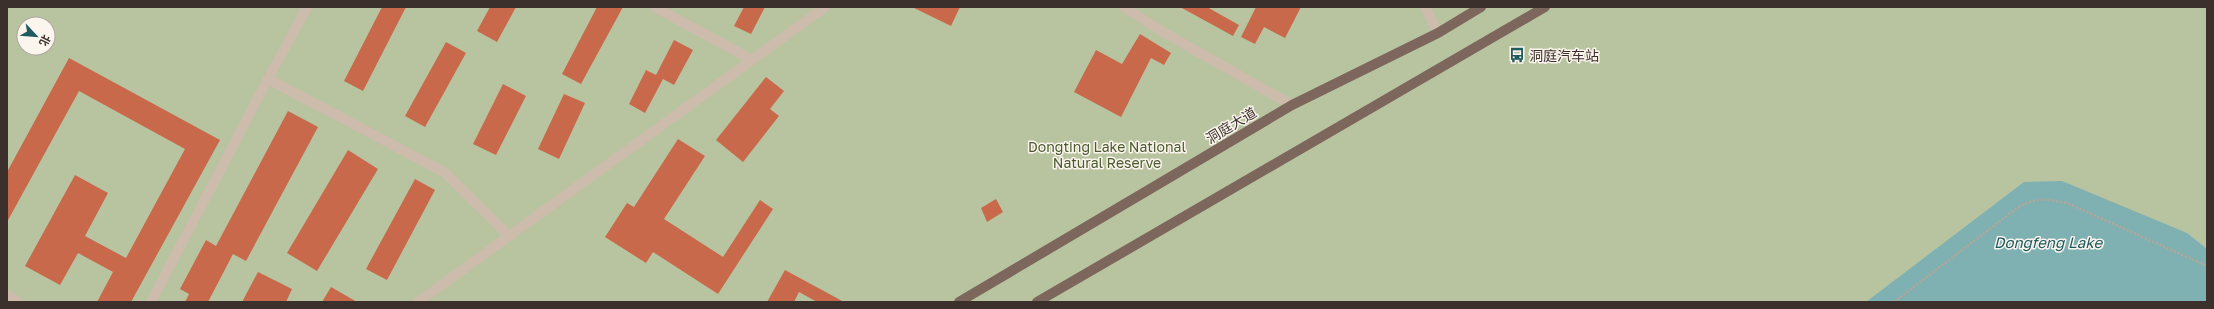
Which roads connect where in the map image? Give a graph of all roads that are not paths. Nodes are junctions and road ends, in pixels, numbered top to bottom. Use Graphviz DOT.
graph roads {
  1 [pos="307,7"];
  2 [pos="655,7"];
  3 [pos="825,7"];
  4 [pos="1124,7"];
  5 [pos="1425,7"];
  6 [pos="1481,7"];
  7 [pos="1545,7"];
  8 [pos="1438,33"];
  9 [pos="752,60"];
  10 [pos="268,79"];
  11 [pos="1292,105"];
  12 [pos="509,236"];
  13 [pos="7,295"];
  14 [pos="19,302"];
  15 [pos="151,302"];
  16 [pos="418,302"];
  17 [pos="959,302"];
  18 [pos="1037,302"];
  1 -- 10 [label="street"];
  2 -- 9 [label="street"];
  3 -- 9 [label="street"];
  4 -- 11 [label="street"];
  5 -- 8 [label="street"];
  6 -- 8 [label="main road, 洞庭大道"];
  7 -- 18 [label="main road"];
  8 -- 11 [label="main road, 洞庭大道"];
  9 -- 12 [label="street"];
  10 -- 12 [label="street"];
  10 -- 15 [label="street"];
  11 -- 17 [label="main road, 洞庭大道"];
  12 -- 16 [label="street"];
  13 -- 14 [label="street"];
}
